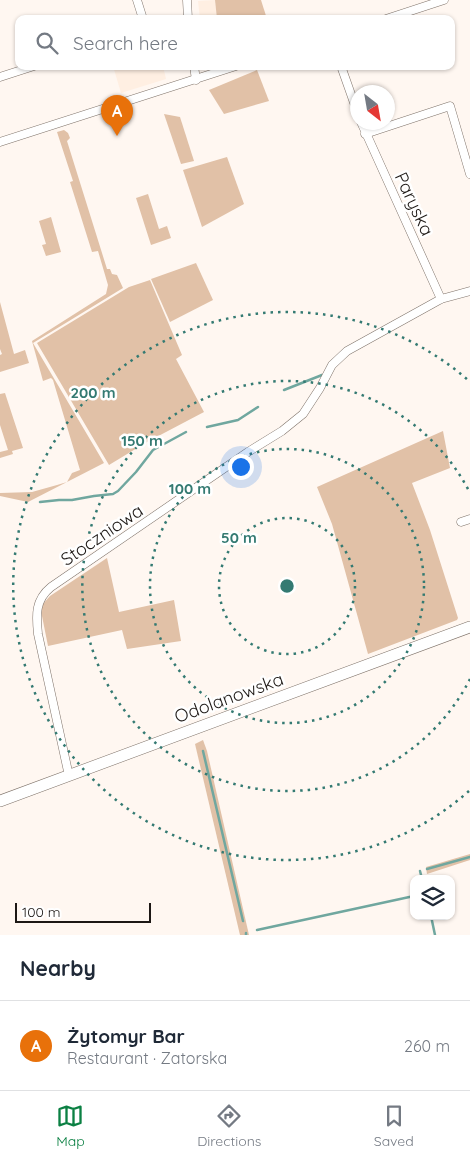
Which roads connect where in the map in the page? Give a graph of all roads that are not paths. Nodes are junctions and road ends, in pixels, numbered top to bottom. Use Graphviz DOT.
graph roads {
  1 [pos="137,0"];
  2 [pos="187,0"];
  3 [pos="444,0"];
  4 [pos="142,15"];
  5 [pos="187,15"];
  6 [pos="398,15"];
  7 [pos="22,70"];
  8 [pos="195,70"];
  9 [pos="225,70"];
  10 [pos="342,70"];
  11 [pos="0,77"];
  12 [pos="196,80"];
  13 [pos="350,93"];
  14 [pos="364,130"];
  15 [pos="365,134"];
  16 [pos="0,142"];
  17 [pos="470,174"];
  18 [pos="470,291"];
  19 [pos="441,299"];
  20 [pos="470,519"];
  21 [pos="461,522"];
  22 [pos="470,627"];
  23 [pos="68,776"];
  24 [pos="0,801"];
  1 -- 4 [label="street"];
  2 -- 5 [label="street"];
  3 -- 6 [label="street"];
  7 -- 11 [label="street"];
  8 -- 12 [label="street"];
  9 -- 12 [label="street"];
  10 -- 13 [label="street"];
  12 -- 16 [label="street"];
  14 -- 15 [label="street, Paryska"];
  15 -- 17 [label="street"];
  15 -- 19 [label="street, Paryska"];
  18 -- 19 [label="street, Stoczniowa"];
  19 -- 23 [label="street, Stoczniowa"];
  20 -- 21 [label="street"];
  22 -- 23 [label="street, Odolanowska"];
  23 -- 24 [label="street, Odolanowska"];
}
